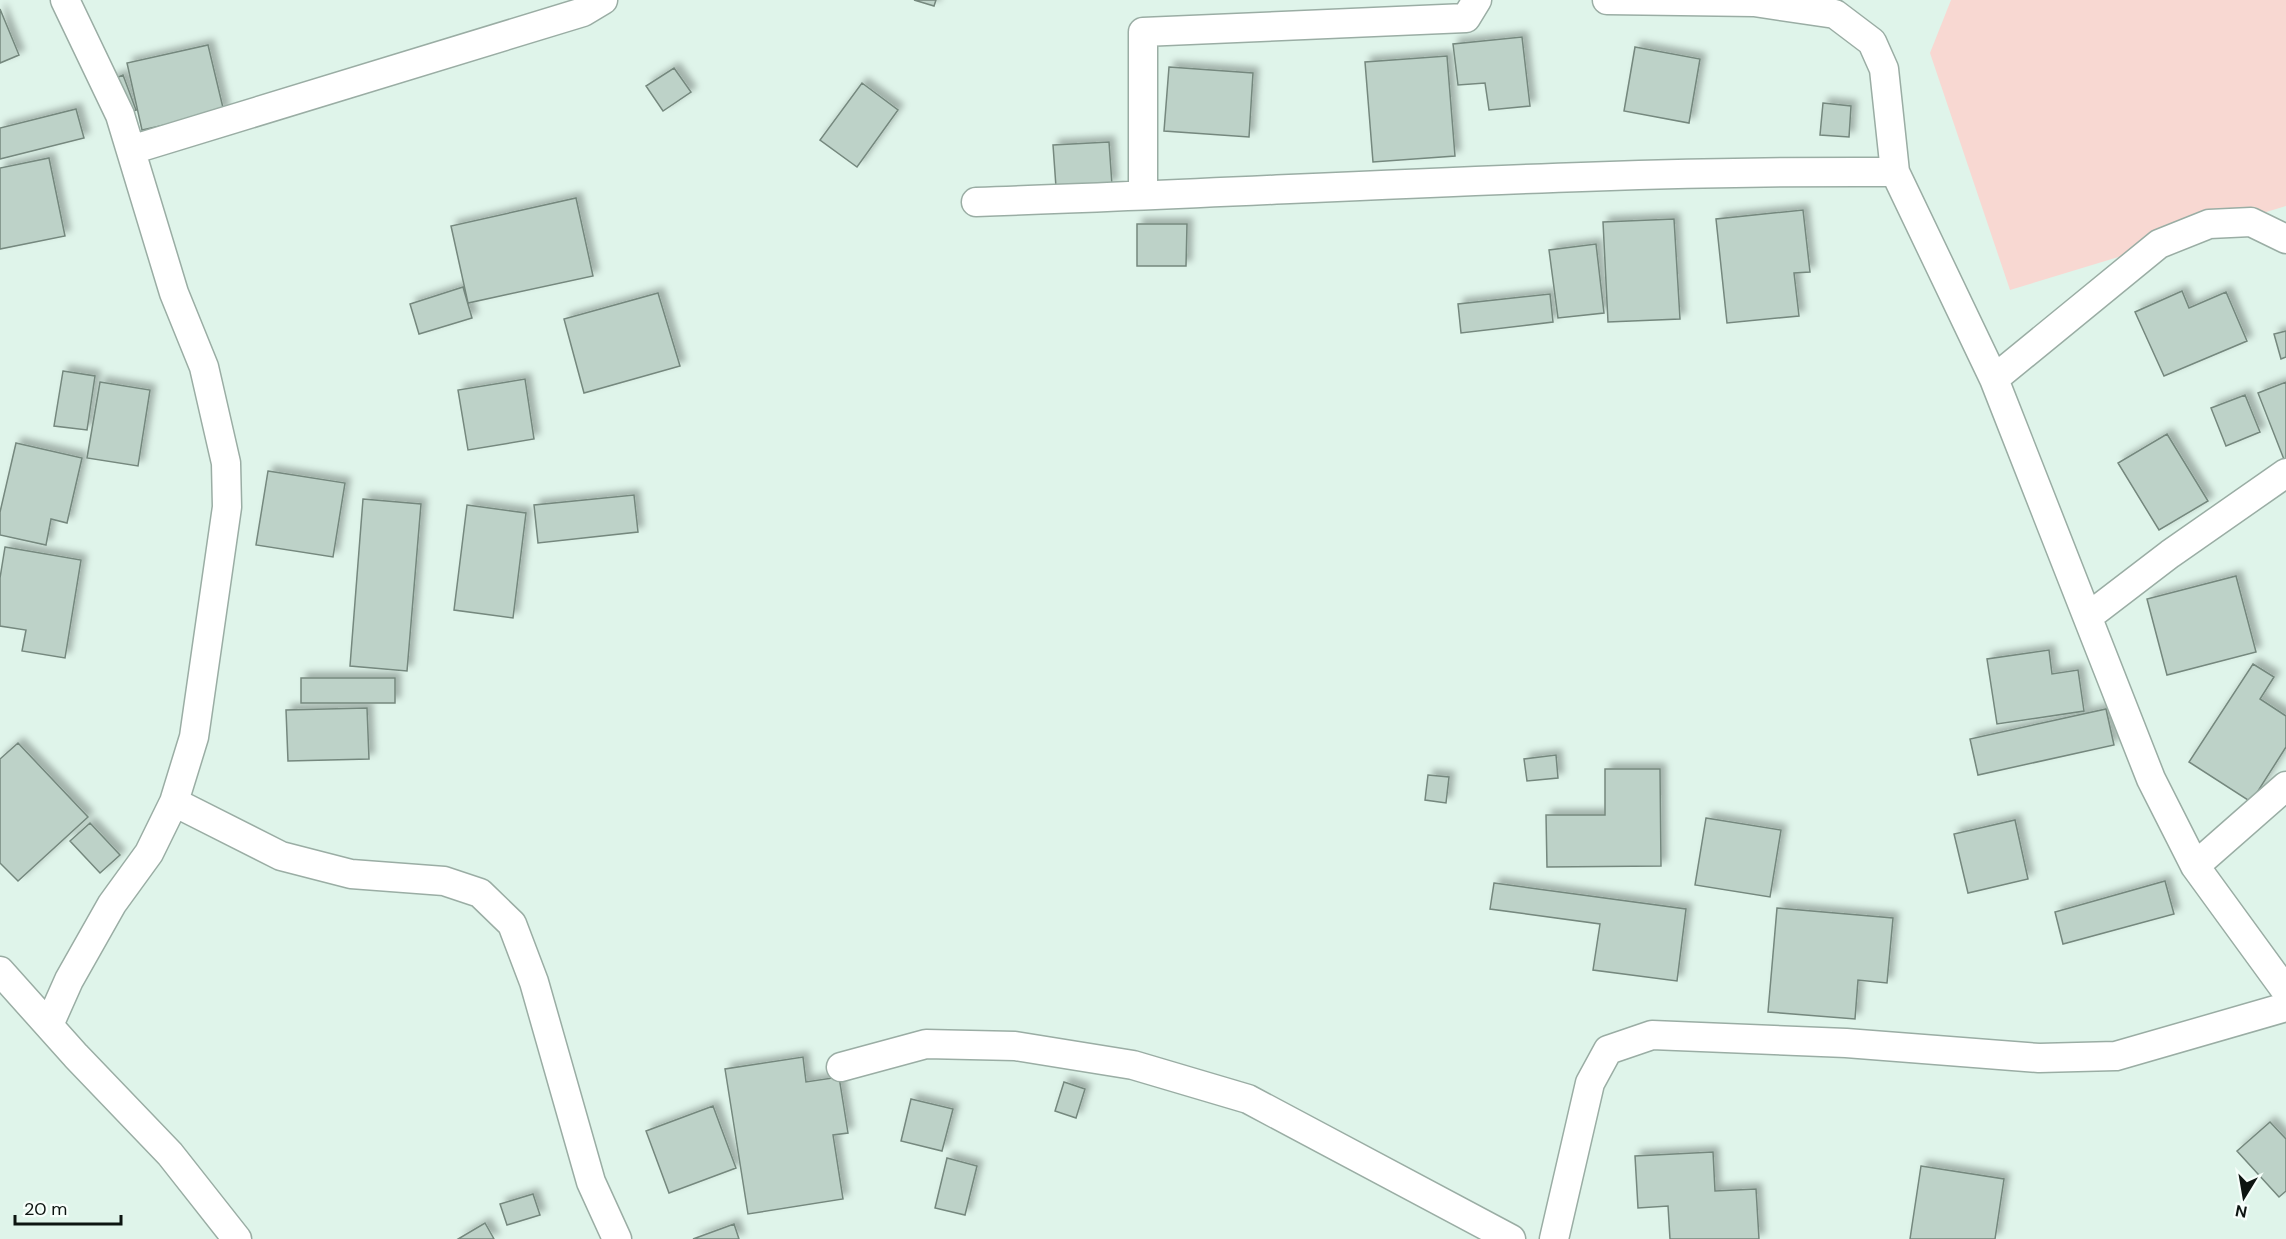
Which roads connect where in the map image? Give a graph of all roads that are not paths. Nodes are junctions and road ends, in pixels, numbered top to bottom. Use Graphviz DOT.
graph roads {
  1 [pos="65,0"];
  2 [pos="603,0"];
  3 [pos="1477,0"];
  4 [pos="1607,0"];
  5 [pos="131,150"];
  6 [pos="1895,172"];
  7 [pos="1143,195"];
  8 [pos="976,202"];
  9 [pos="2286,240"];
  10 [pos="1994,379"];
  11 [pos="2286,473"];
  12 [pos="2089,616"];
  13 [pos="2286,786"];
  14 [pos="174,802"];
  15 [pos="2195,866"];
  16 [pos="0,971"];
  17 [pos="2286,991"];
  18 [pos="2286,1007"];
  19 [pos="49,1025"];
  20 [pos="841,1067"];
  21 [pos="237,1239"];
  22 [pos="617,1239"];
  23 [pos="1511,1239"];
  24 [pos="1554,1239"];
  1 -- 5 [label="street"];
  2 -- 5 [label="street"];
  3 -- 7 [label="street"];
  4 -- 6 [label="street"];
  5 -- 14 [label="street"];
  6 -- 7 [label="street"];
  6 -- 10 [label="street"];
  7 -- 8 [label="street"];
  9 -- 10 [label="street"];
  10 -- 12 [label="street"];
  11 -- 12 [label="street"];
  12 -- 15 [label="street"];
  13 -- 15 [label="street"];
  14 -- 19 [label="street"];
  14 -- 22 [label="street"];
  15 -- 17 [label="street"];
  16 -- 19 [label="street"];
  18 -- 24 [label="street"];
  19 -- 21 [label="street"];
  20 -- 23 [label="street"];
}
